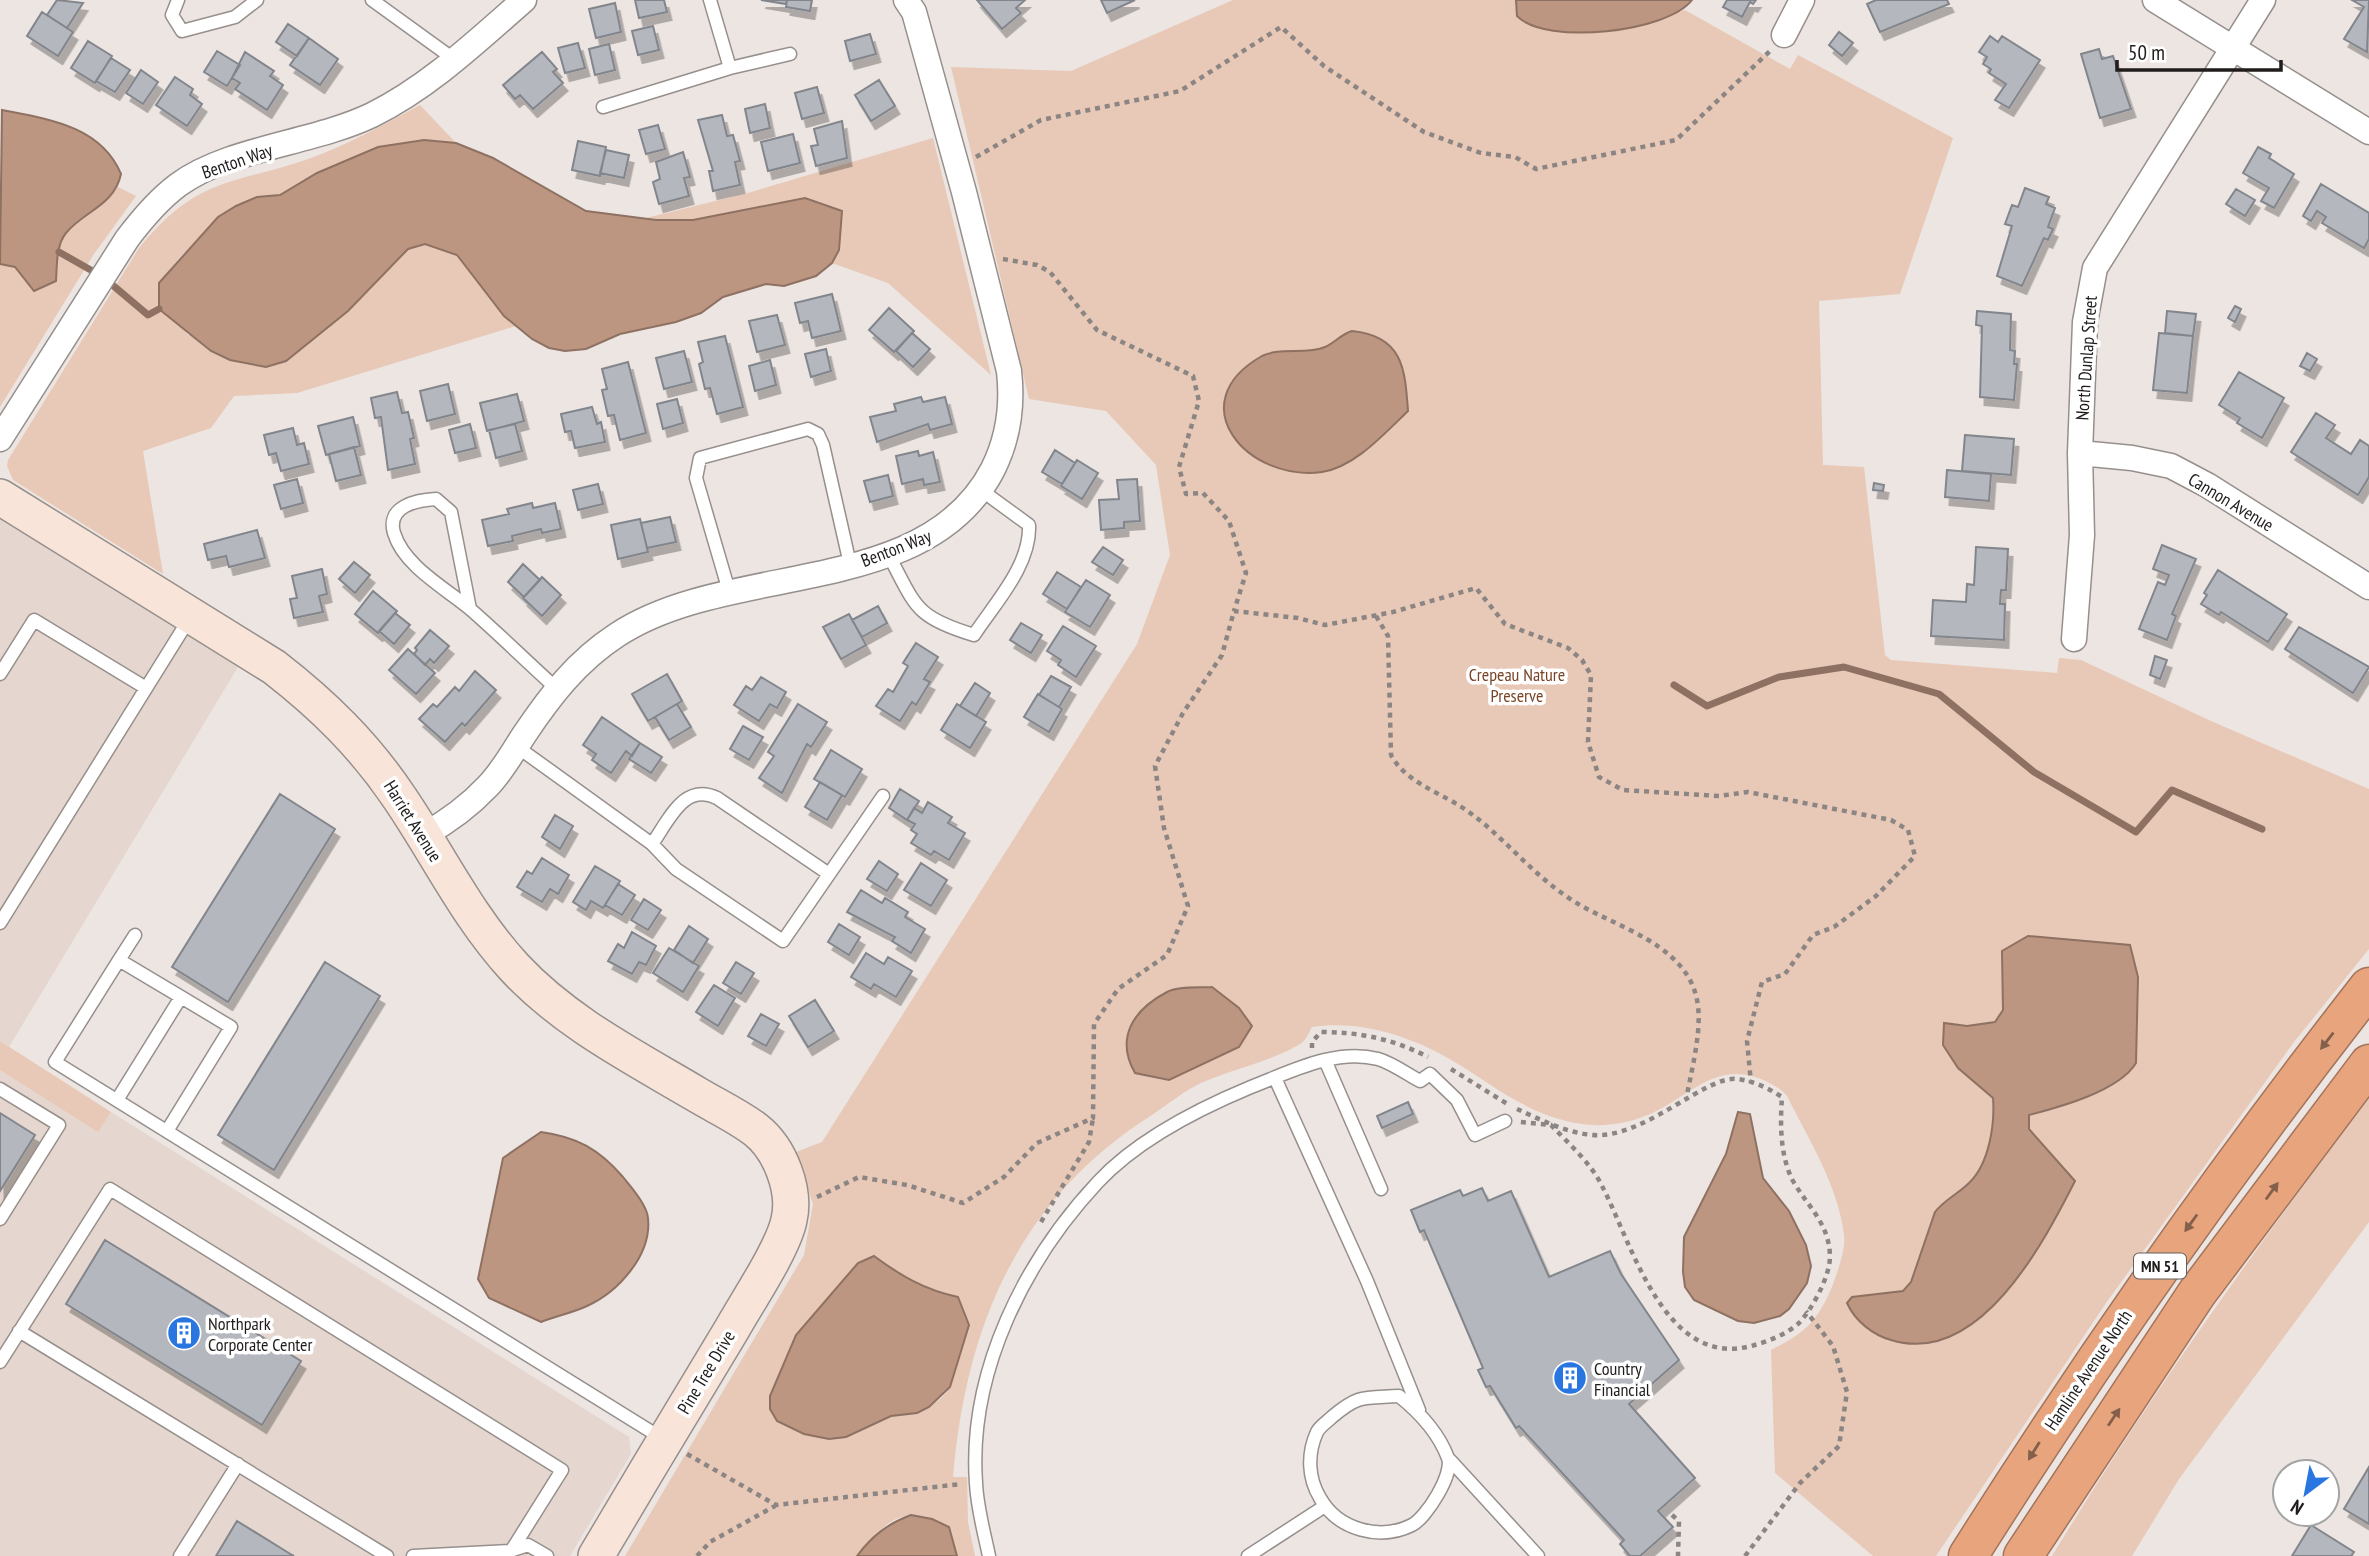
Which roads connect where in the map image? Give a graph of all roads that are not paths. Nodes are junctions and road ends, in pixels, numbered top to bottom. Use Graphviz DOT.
graph roads {
  1 [pos="178,0"];
  2 [pos="257,0"];
  3 [pos="372,0"];
  4 [pos="524,0"];
  5 [pos="710,0"];
  6 [pos="906,0"];
  7 [pos="1802,0"];
  8 [pos="2155,0"];
  9 [pos="2263,0"];
  10 [pos="1784,35"];
  11 [pos="2232,48"];
  12 [pos="790,54"];
  13 [pos="455,60"];
  14 [pos="730,68"];
  15 [pos="603,107"];
  16 [pos="2369,132"];
  17 [pos="0,439"];
  18 [pos="2080,453"];
  19 [pos="981,490"];
  20 [pos="0,497"];
  21 [pos="888,554"];
  22 [pos="850,564"];
  23 [pos="2369,587"];
  24 [pos="729,591"];
  25 [pos="470,609"];
  26 [pos="191,616"];
  27 [pos="2074,639"];
  28 [pos="0,674"];
  29 [pos="146,688"];
  30 [pos="556,688"];
  31 [pos="516,746"];
  32 [pos="883,796"];
  33 [pos="424,835"];
  34 [pos="652,844"];
  35 [pos="829,874"];
  36 [pos="0,923"];
  37 [pos="135,935"];
  38 [pos="119,960"];
  39 [pos="2369,987"];
  40 [pos="181,997"];
  41 [pos="1320,1062"];
  42 [pos="2369,1064"];
  43 [pos="1275,1078"];
  44 [pos="0,1088"];
  45 [pos="117,1100"];
  46 [pos="1505,1121"];
  47 [pos="167,1131"];
  48 [pos="787,1180"];
  49 [pos="1381,1189"];
  50 [pos="0,1219"];
  51 [pos="19,1331"];
  52 [pos="0,1362"];
  53 [pos="1420,1414"];
  54 [pos="665,1441"];
  55 [pos="1450,1460"];
  56 [pos="238,1464"];
  57 [pos="1325,1506"];
  58 [pos="510,1554"];
  59 [pos="180,1556"];
  60 [pos="387,1556"];
  61 [pos="413,1556"];
  62 [pos="547,1556"];
  63 [pos="596,1556"];
  64 [pos="989,1556"];
  65 [pos="1248,1556"];
  66 [pos="1538,1556"];
  67 [pos="1968,1556"];
  68 [pos="2023,1556"];
  1 -- 2 [label="lane"];
  3 -- 13 [label="lane"];
  4 -- 13 [label="street, Benton Way"];
  5 -- 14 [label="lane"];
  6 -- 19 [label="street, Benton Way"];
  7 -- 10 [label="street"];
  8 -- 11 [label="street"];
  9 -- 11 [label="street, North Dunlap Street"];
  11 -- 16 [label="street"];
  11 -- 18 [label="street, North Dunlap Street"];
  12 -- 14 [label="lane"];
  13 -- 17 [label="street, Benton Way"];
  14 -- 15 [label="lane"];
  18 -- 23 [label="street, Cannon Avenue"];
  18 -- 27 [label="street, North Dunlap Street"];
  19 -- 21 [label="street, Benton Way"];
  19 -- 21 [label="lane"];
  20 -- 26 [label="street, Harriet Avenue"];
  21 -- 22 [label="street, Benton Way"];
  22 -- 24 [label="street, Benton Way"];
  22 -- 24 [label="lane"];
  24 -- 30 [label="street, Benton Way"];
  25 -- 25 [label="lane"];
  25 -- 30 [label="lane"];
  26 -- 29 [label="lane"];
  26 -- 33 [label="street, Harriet Avenue"];
  28 -- 29 [label="lane"];
  29 -- 36 [label="lane"];
  30 -- 31 [label="street, Benton Way"];
  31 -- 33 [label="street, Benton Way"];
  31 -- 34 [label="lane"];
  32 -- 35 [label="lane"];
  33 -- 48 [label="street, Harriet Avenue"];
  34 -- 35 [label="lane"];
  34 -- 35 [label="lane"];
  37 -- 38 [label="lane"];
  38 -- 40 [label="lane"];
  38 -- 45 [label="lane"];
  39 -- 67 [label="highway, Hamline Avenue North / MN 51, one-way"];
  40 -- 45 [label="lane"];
  40 -- 47 [label="lane"];
  41 -- 43 [label="lane"];
  41 -- 46 [label="lane"];
  41 -- 49 [label="lane"];
  68 -- 42 [label="highway, MN 51, one-way"];
  43 -- 53 [label="lane"];
  43 -- 64 [label="lane"];
  44 -- 50 [label="lane"];
  45 -- 47 [label="lane"];
  47 -- 54 [label="lane"];
  48 -- 54 [label="street, Pine Tree Drive"];
  51 -- 52 [label="lane"];
  51 -- 56 [label="lane"];
  51 -- 58 [label="lane"];
  53 -- 55 [label="lane"];
  53 -- 57 [label="lane"];
  54 -- 63 [label="street, Pine Tree Drive"];
  55 -- 57 [label="lane"];
  55 -- 66 [label="lane"];
  56 -- 59 [label="lane"];
  56 -- 60 [label="lane"];
  57 -- 65 [label="lane"];
  58 -- 61 [label="lane"];
  58 -- 62 [label="lane"];
}
